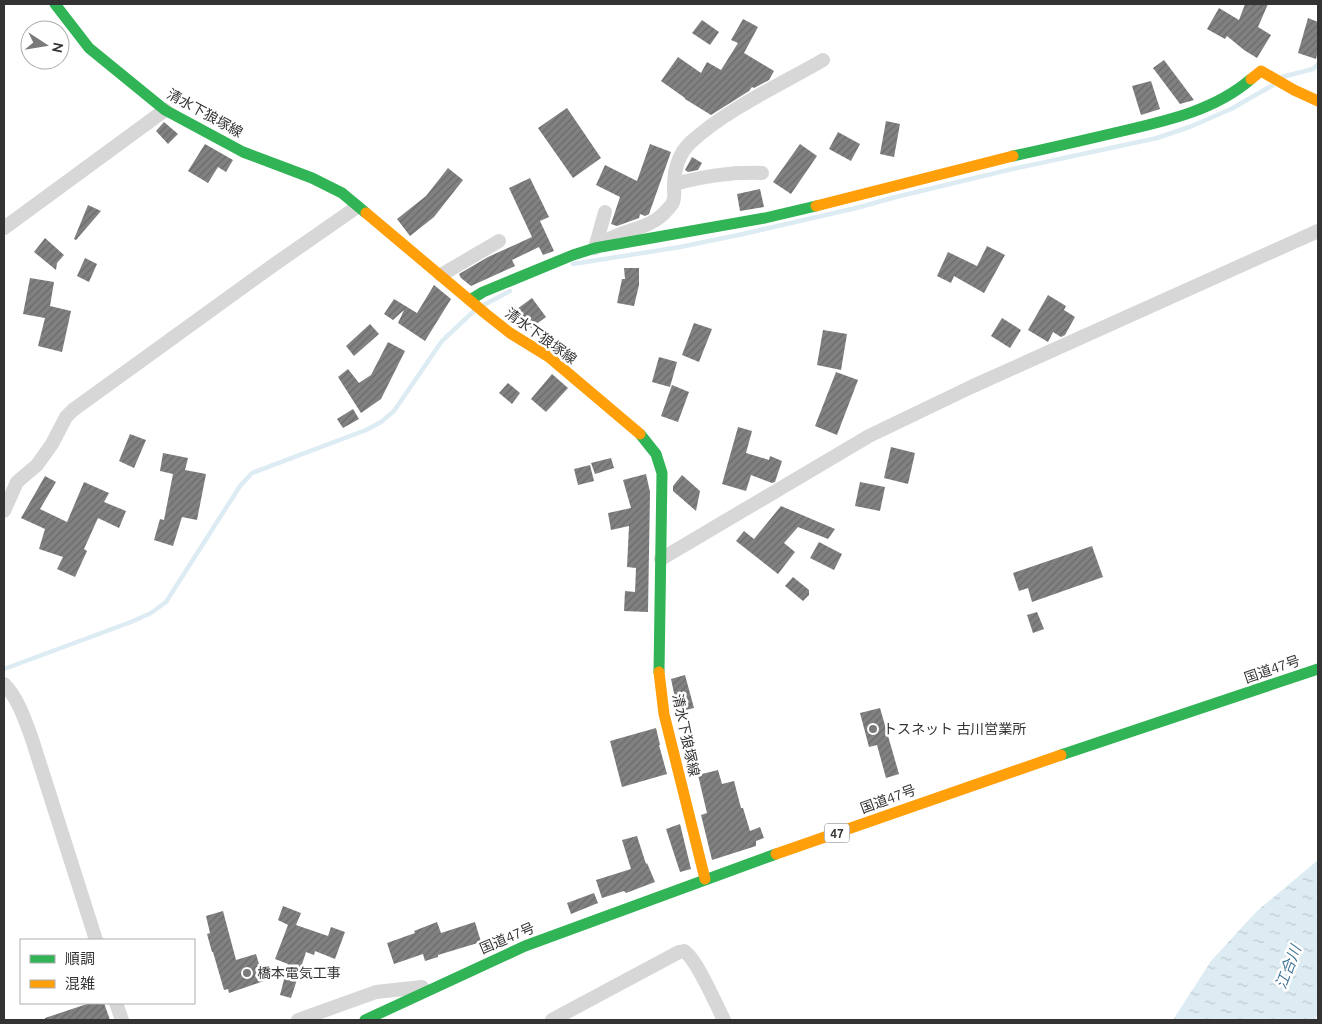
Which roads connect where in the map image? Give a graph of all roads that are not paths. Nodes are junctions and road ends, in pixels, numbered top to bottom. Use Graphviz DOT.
graph roads {
  1 [pos="55,4"];
  2 [pos="823,60"];
  3 [pos="1318,101"];
  4 [pos="165,110"];
  5 [pos="762,173"];
  6 [pos="674,184"];
  7 [pos="358,207"];
  8 [pos="606,212"];
  9 [pos="4,228"];
  10 [pos="1318,231"];
  11 [pos="499,241"];
  12 [pos="595,248"];
  13 [pos="441,276"];
  14 [pos="472,301"];
  15 [pos="4,511"];
  16 [pos="661,559"];
  17 [pos="1318,669"];
  18 [pos="4,684"];
  19 [pos="705,880"];
  20 [pos="96,939"];
  21 [pos="437,986"];
  22 [pos="116,1004"];
  23 [pos="122,1020"];
  24 [pos="298,1020"];
  25 [pos="365,1020"];
  26 [pos="552,1020"];
  27 [pos="724,1020"];
  1 -- 4 [label="main road, 清水下狼塚線"];
  2 -- 6 [label="street"];
  3 -- 12 [label="main road"];
  4 -- 7 [label="main road, 清水下狼塚線"];
  4 -- 9 [label="street"];
  5 -- 6 [label="street"];
  6 -- 12 [label="street"];
  7 -- 13 [label="main road, 清水下狼塚線"];
  7 -- 15 [label="street"];
  8 -- 12 [label="street"];
  10 -- 16 [label="street"];
  11 -- 13 [label="street"];
  12 -- 14 [label="main road"];
  13 -- 14 [label="main road, 清水下狼塚線"];
  14 -- 16 [label="main road, 清水下狼塚線"];
  16 -- 19 [label="main road, 清水下狼塚線"];
  17 -- 19 [label="main road, 国道47号 / 47"];
  18 -- 20 [label="street"];
  19 -- 21 [label="main road, 国道47号 / 47"];
  21 -- 24 [label="street"];
  21 -- 25 [label="main road, 国道47号 / 47"];
  22 -- 23 [label="street"];
  26 -- 27 [label="street"];
}
